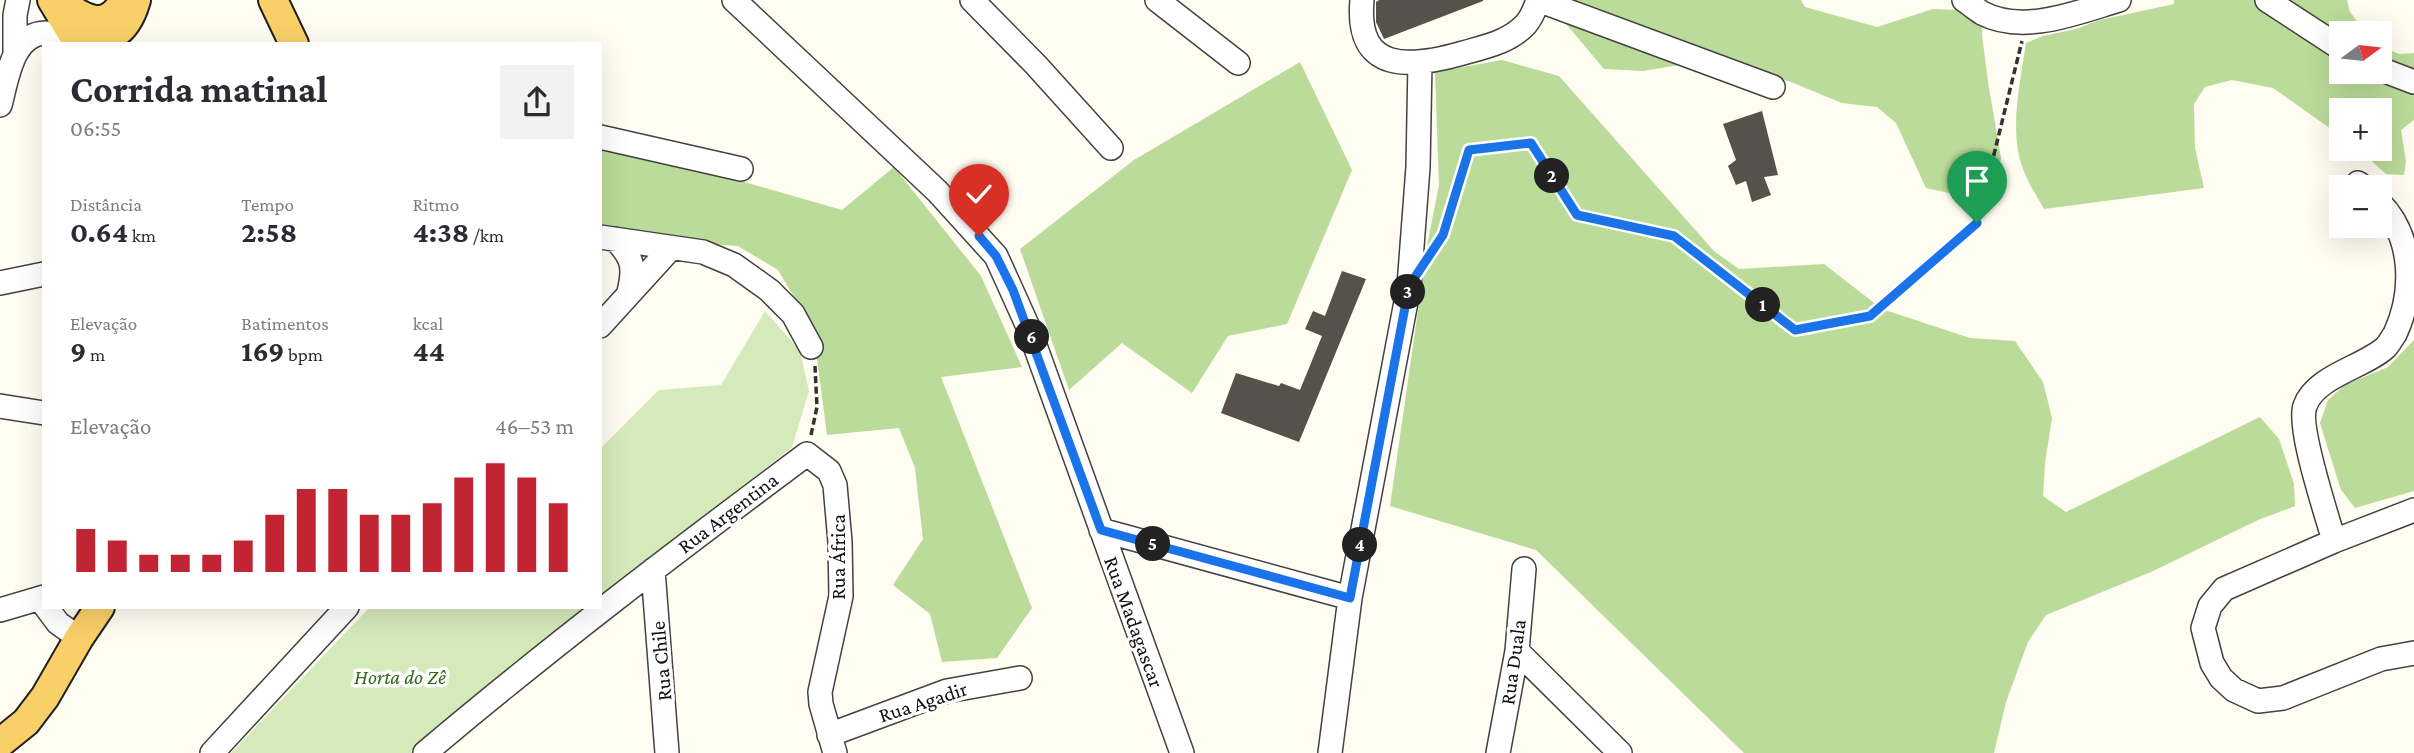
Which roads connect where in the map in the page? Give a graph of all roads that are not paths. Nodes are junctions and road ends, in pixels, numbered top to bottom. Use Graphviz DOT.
graph roads {
  1 [pos="18,0"];
  2 [pos="52,0"];
  3 [pos="59,0"];
  4 [pos="124,0"];
  5 [pos="136,0"];
  6 [pos="272,0"];
  7 [pos="734,0"];
  8 [pos="972,0"];
  9 [pos="1157,0"];
  10 [pos="1362,0"];
  11 [pos="1538,0"];
  12 [pos="1964,0"];
  13 [pos="2119,0"];
  14 [pos="2267,0"];
  15 [pos="77,41"];
  16 [pos="2329,41"];
  17 [pos="293,42"];
  18 [pos="15,55"];
  19 [pos="1238,63"];
  20 [pos="1420,63"];
  21 [pos="2392,74"];
  22 [pos="2414,82"];
  23 [pos="1773,87"];
  24 [pos="0,105"];
  25 [pos="602,137"];
  26 [pos="1111,148"];
  27 [pos="741,169"];
  28 [pos="2392,219"];
  29 [pos="607,238"];
  30 [pos="671,248"];
  31 [pos="42,274"];
  32 [pos="0,283"];
  33 [pos="629,292"];
  34 [pos="602,324"];
  35 [pos="811,347"];
  36 [pos="0,406"];
  37 [pos="42,413"];
  38 [pos="807,454"];
  39 [pos="2414,510"];
  40 [pos="1101,530"];
  41 [pos="2334,541"];
  42 [pos="1524,569"];
  43 [pos="653,570"];
  44 [pos="42,598"];
  45 [pos="1350,598"];
  46 [pos="48,609"];
  47 [pos="99,609"];
  48 [pos="345,609"];
  49 [pos="0,610"];
  50 [pos="79,638"];
  51 [pos="1517,652"];
  52 [pos="2414,653"];
  53 [pos="1020,678"];
  54 [pos="0,743"];
  55 [pos="832,744"];
  56 [pos="212,753"];
  57 [pos="425,753"];
  58 [pos="667,753"];
  59 [pos="1182,753"];
  60 [pos="1330,753"];
  61 [pos="1498,753"];
  62 [pos="1620,753"];
  1 -- 18 [label="street"];
  2 -- 15 [label="main road"];
  3 -- 4 [label="main road"];
  5 -- 15 [label="main road"];
  6 -- 17 [label="main road"];
  7 -- 40 [label="street, Rua Madagascar"];
  8 -- 26 [label="street"];
  9 -- 19 [label="street"];
  10 -- 20 [label="street"];
  11 -- 20 [label="street"];
  11 -- 23 [label="street"];
  12 -- 13 [label="street"];
  14 -- 16 [label="street"];
  15 -- 18 [label="street"];
  18 -- 24 [label="street"];
  20 -- 45 [label="street"];
  21 -- 22 [label="street"];
  25 -- 27 [label="street"];
  28 -- 41 [label="street"];
  29 -- 30 [label="street"];
  29 -- 33 [label="street"];
  30 -- 33 [label="street"];
  30 -- 35 [label="street"];
  31 -- 32 [label="street"];
  33 -- 34 [label="street"];
  36 -- 37 [label="street"];
  38 -- 43 [label="street, Rua Argentina"];
  38 -- 55 [label="street, Rua África"];
  39 -- 41 [label="street"];
  40 -- 45 [label="street"];
  40 -- 59 [label="street, Rua Madagascar"];
  41 -- 52 [label="street"];
  42 -- 51 [label="street, Rua Duala"];
  43 -- 57 [label="street, Rua Argentina"];
  43 -- 58 [label="street, Rua Chile"];
  44 -- 49 [label="street"];
  45 -- 60 [label="street"];
  46 -- 50 [label="street"];
  47 -- 50 [label="main road"];
  48 -- 56 [label="street"];
  50 -- 54 [label="main road"];
  51 -- 61 [label="street, Rua Duala"];
  51 -- 62 [label="street"];
  53 -- 55 [label="street, Rua Agadir"];
}
